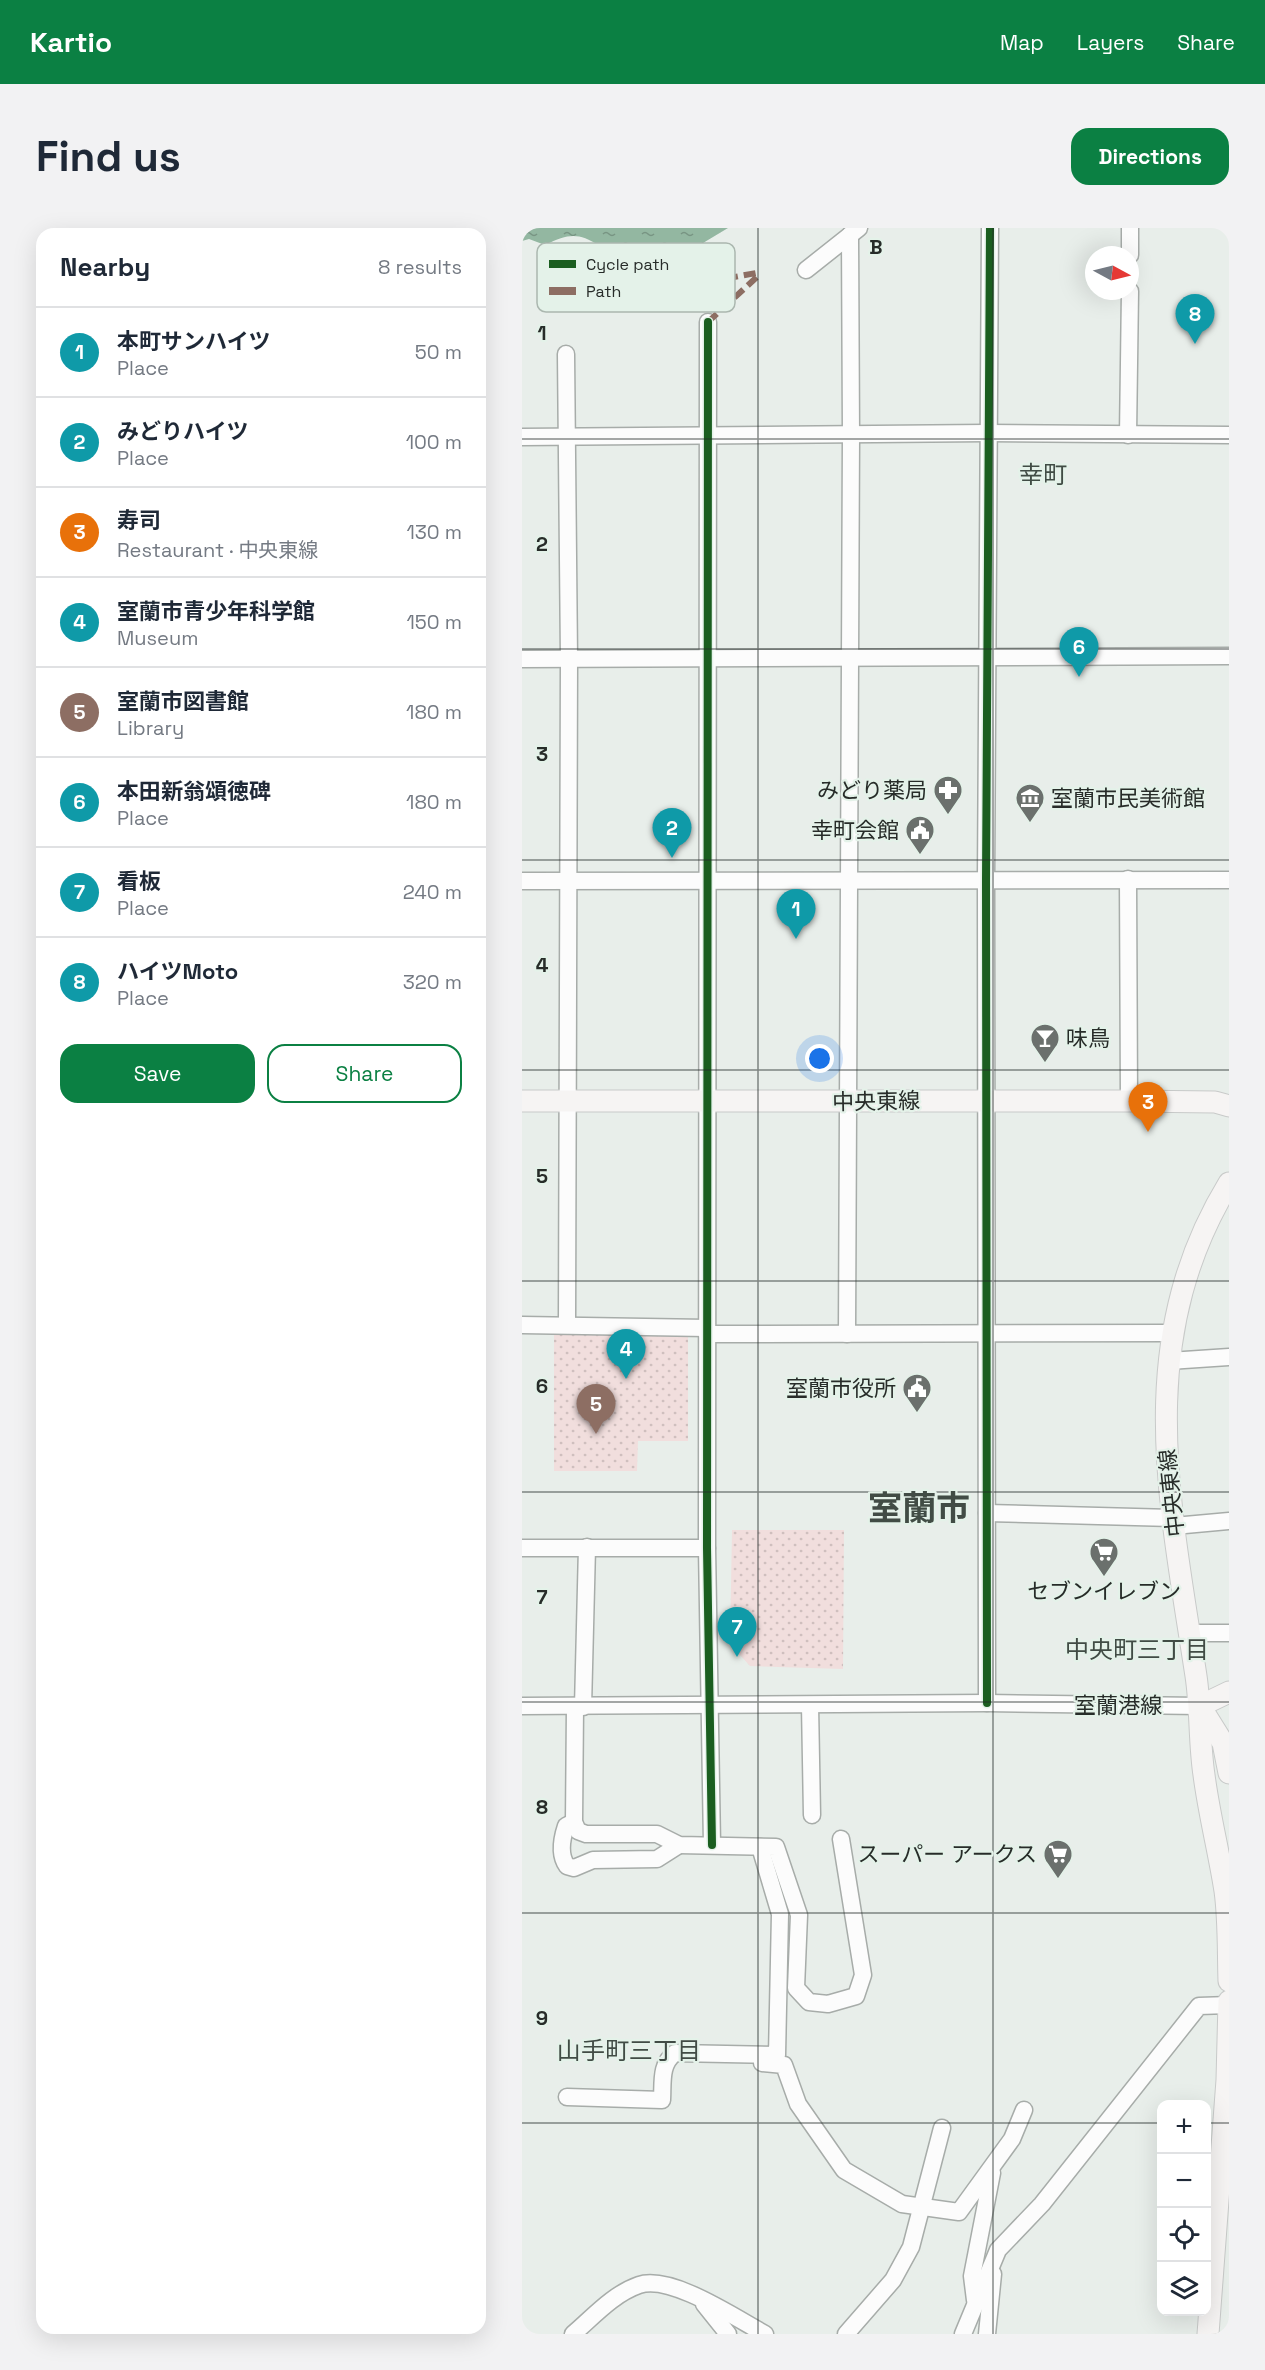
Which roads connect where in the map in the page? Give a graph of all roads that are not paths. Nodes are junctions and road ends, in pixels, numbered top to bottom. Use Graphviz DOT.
graph roads {
  1 [pos="990,228"];
  2 [pos="1130,228"];
  3 [pos="854,232"];
  4 [pos="1130,246"];
  5 [pos="806,270"];
  6 [pos="1130,300"];
  7 [pos="708,322"];
  8 [pos="566,354"];
  9 [pos="987,433"];
  10 [pos="851,435"];
  11 [pos="1128,435"];
  12 [pos="1229,435"];
  13 [pos="708,437"];
  14 [pos="522,438"];
  15 [pos="568,438"];
  16 [pos="850,656"];
  17 [pos="1229,656"];
  18 [pos="709,657"];
  19 [pos="986,657"];
  20 [pos="522,659"];
  21 [pos="569,659"];
  22 [pos="986,879"];
  23 [pos="1128,879"];
  24 [pos="707,880"];
  25 [pos="848,880"];
  26 [pos="1229,880"];
  27 [pos="522,881"];
  28 [pos="568,881"];
  29 [pos="988,1100"];
  30 [pos="522,1101"];
  31 [pos="567,1101"];
  32 [pos="1129,1101"];
  33 [pos="708,1102"];
  34 [pos="848,1102"];
  35 [pos="1229,1106"];
  36 [pos="1229,1183"];
  37 [pos="522,1325"];
  38 [pos="567,1325"];
  39 [pos="707,1331"];
  40 [pos="1172,1333"];
  41 [pos="847,1334"];
  42 [pos="987,1335"];
  43 [pos="1229,1357"];
  44 [pos="1169,1361"];
  45 [pos="987,1513"];
  46 [pos="1229,1521"];
  47 [pos="1173,1522"];
  48 [pos="587,1547"];
  49 [pos="522,1548"];
  50 [pos="707,1548"];
  51 [pos="1190,1633"];
  52 [pos="1229,1633"];
  53 [pos="1229,1692"];
  54 [pos="987,1703"];
  55 [pos="709,1705"];
  56 [pos="810,1705"];
  57 [pos="522,1706"];
  58 [pos="1200,1706"];
  59 [pos="579,1707"];
  60 [pos="1229,1708"];
  61 [pos="1229,1773"];
  62 [pos="812,1815"];
  63 [pos="574,1822"];
  64 [pos="841,1839"];
  65 [pos="679,1845"];
  66 [pos="712,1845"];
  67 [pos="760,1847"];
  68 [pos="1229,1981"];
  69 [pos="1229,2003"];
  70 [pos="749,2054"];
  71 [pos="567,2097"];
  72 [pos="1024,2110"];
  73 [pos="942,2128"];
  74 [pos="993,2169"];
  75 [pos="923,2209"];
  76 [pos="995,2261"];
  77 [pos="700,2299"];
  78 [pos="975,2300"];
  79 [pos="573,2334"];
  80 [pos="728,2334"];
  81 [pos="765,2334"];
  82 [pos="846,2334"];
  83 [pos="963,2334"];
  84 [pos="987,2334"];
  85 [pos="1208,2334"];
  1 -- 9 [label="street"];
  2 -- 4 [label="street"];
  3 -- 5 [label="street"];
  3 -- 10 [label="street"];
  6 -- 11 [label="street"];
  7 -- 13 [label="street"];
  8 -- 15 [label="street"];
  9 -- 10 [label="street"];
  9 -- 11 [label="street"];
  9 -- 19 [label="street"];
  10 -- 13 [label="street"];
  10 -- 16 [label="street"];
  11 -- 12 [label="street"];
  13 -- 15 [label="street"];
  13 -- 18 [label="street"];
  14 -- 15 [label="street"];
  15 -- 21 [label="street"];
  16 -- 18 [label="street"];
  16 -- 19 [label="street"];
  16 -- 25 [label="street"];
  17 -- 19 [label="street"];
  18 -- 21 [label="street"];
  18 -- 24 [label="street"];
  19 -- 22 [label="street"];
  20 -- 21 [label="street"];
  21 -- 28 [label="street"];
  22 -- 23 [label="street"];
  22 -- 25 [label="street"];
  22 -- 29 [label="street"];
  23 -- 26 [label="street"];
  23 -- 32 [label="street"];
  24 -- 25 [label="street"];
  24 -- 28 [label="street"];
  24 -- 33 [label="street"];
  25 -- 34 [label="street"];
  27 -- 28 [label="street"];
  28 -- 31 [label="street"];
  29 -- 32 [label="main road, 中央東線"];
  29 -- 34 [label="main road, 中央東線"];
  29 -- 42 [label="street"];
  30 -- 31 [label="main road, 中央東線"];
  31 -- 33 [label="main road, 中央東線"];
  31 -- 38 [label="street"];
  32 -- 35 [label="main road, 中央東線"];
  33 -- 34 [label="main road, 中央東線"];
  33 -- 39 [label="street"];
  34 -- 41 [label="street"];
  36 -- 40 [label="main road, 中央東線"];
  37 -- 38 [label="street"];
  38 -- 39 [label="street"];
  39 -- 41 [label="street"];
  39 -- 50 [label="street"];
  40 -- 42 [label="street"];
  40 -- 44 [label="main road, 中央東線"];
  41 -- 42 [label="street"];
  42 -- 45 [label="street"];
  43 -- 44 [label="street"];
  44 -- 47 [label="main road, 中央東線"];
  45 -- 47 [label="street"];
  45 -- 54 [label="street"];
  46 -- 47 [label="street"];
  47 -- 51 [label="main road, 中央東線"];
  48 -- 49 [label="street"];
  48 -- 50 [label="street"];
  48 -- 59 [label="street"];
  50 -- 55 [label="street"];
  51 -- 52 [label="street"];
  51 -- 58 [label="main road, 中央東線"];
  53 -- 58 [label="main road"];
  54 -- 56 [label="street, 室蘭港線"];
  54 -- 58 [label="street, 室蘭港線"];
  55 -- 56 [label="street, 室蘭港線"];
  55 -- 59 [label="street, 室蘭港線"];
  55 -- 66 [label="street"];
  56 -- 62 [label="street"];
  57 -- 59 [label="street, 室蘭港線"];
  58 -- 60 [label="main road"];
  58 -- 61 [label="main road"];
  58 -- 68 [label="main road"];
  59 -- 63 [label="street"];
  63 -- 65 [label="street"];
  63 -- 65 [label="street"];
  64 -- 67 [label="street"];
  65 -- 66 [label="street"];
  66 -- 67 [label="street"];
  67 -- 70 [label="street"];
  69 -- 76 [label="street"];
  69 -- 85 [label="main road"];
  70 -- 71 [label="street"];
  70 -- 75 [label="street"];
  72 -- 74 [label="street"];
  73 -- 75 [label="street"];
  74 -- 75 [label="street"];
  74 -- 78 [label="street"];
  75 -- 82 [label="street"];
  76 -- 78 [label="street"];
  76 -- 84 [label="street"];
  77 -- 79 [label="street"];
  77 -- 80 [label="street"];
  77 -- 81 [label="street"];
  78 -- 83 [label="street"];
}
